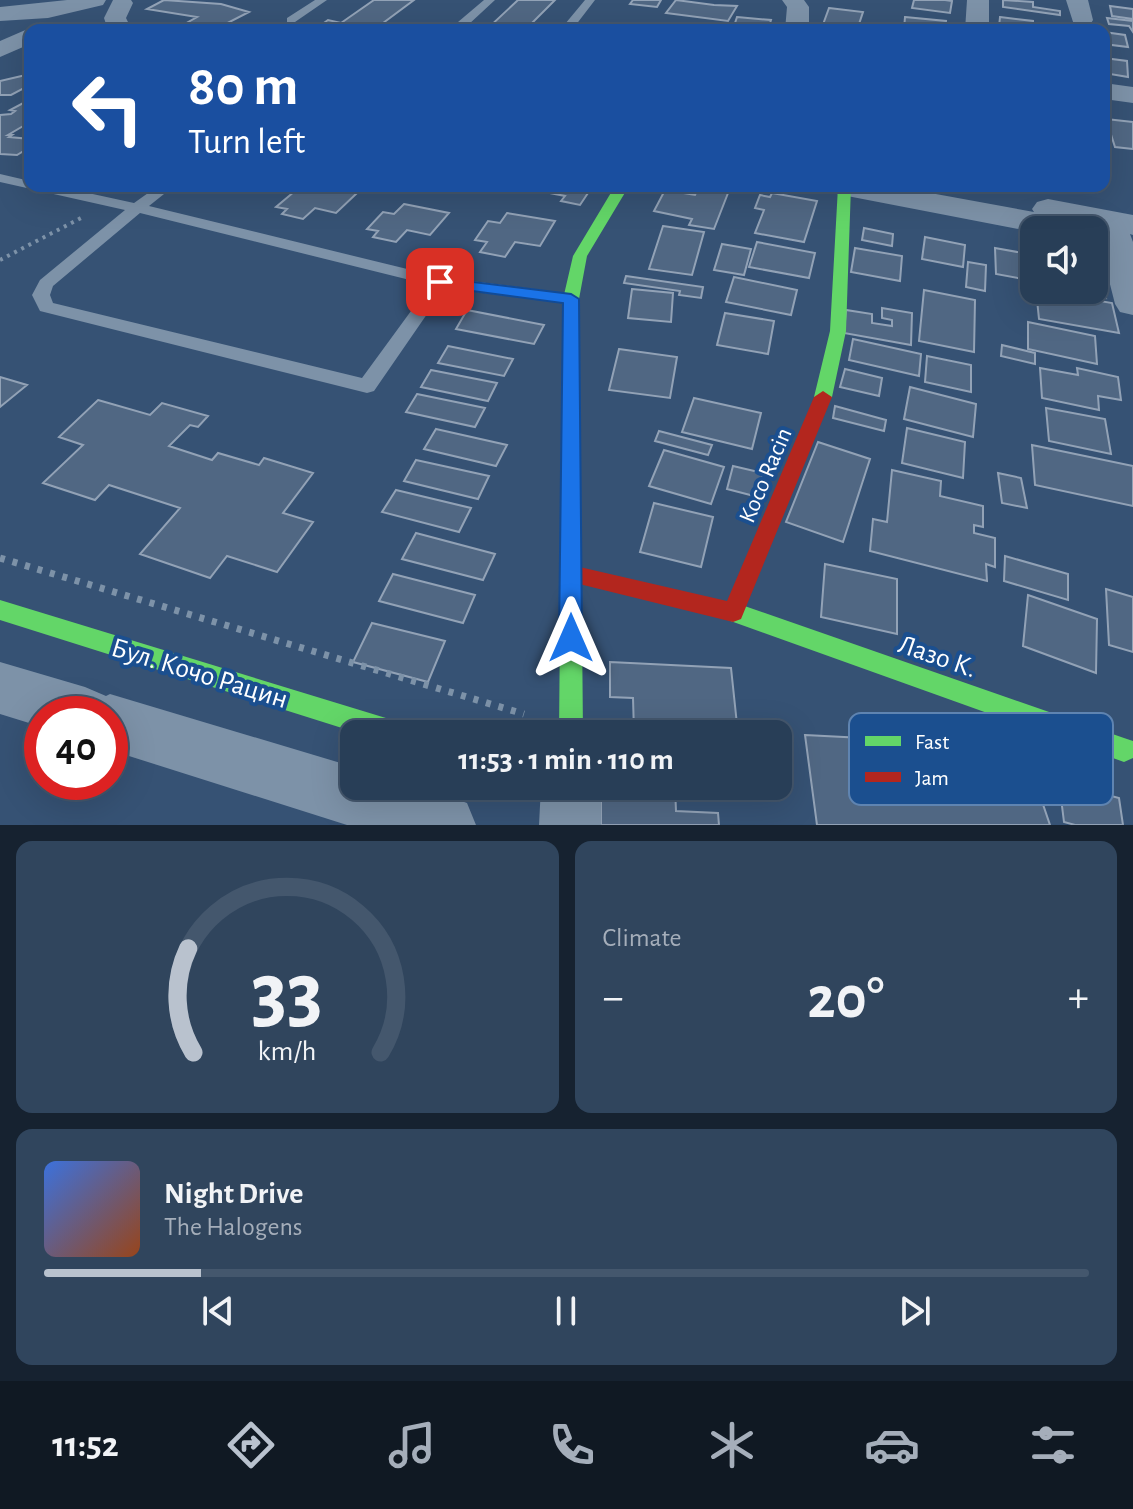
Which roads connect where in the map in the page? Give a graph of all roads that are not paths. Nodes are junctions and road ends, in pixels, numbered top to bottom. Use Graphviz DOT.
graph roads {
  1 [pos="95,0"];
  2 [pos="322,0"];
  3 [pos="490,0"];
  4 [pos="590,0"];
  5 [pos="793,0"];
  6 [pos="978,0"];
  7 [pos="117,1"];
  8 [pos="0,15"];
  9 [pos="291,20"];
  10 [pos="25,24"];
  11 [pos="61,24"];
  12 [pos="118,24"];
  13 [pos="462,24"];
  14 [pos="571,24"];
  15 [pos="797,24"];
  16 [pos="977,24"];
  17 [pos="0,29"];
  18 [pos="24,30"];
  19 [pos="24,40"];
  20 [pos="0,50"];
  21 [pos="24,53"];
  22 [pos="24,64"];
  23 [pos="0,66"];
  24 [pos="1110,92"];
  25 [pos="1133,95"];
  26 [pos="0,178"];
  27 [pos="24,183"];
  28 [pos="65,192"];
  29 [pos="159,192"];
  30 [pos="618,192"];
  31 [pos="843,192"];
  32 [pos="917,192"];
  33 [pos="967,196"];
  34 [pos="137,208"];
  35 [pos="1032,216"];
  36 [pos="1119,234"];
  37 [pos="440,282"];
  38 [pos="571,299"];
  39 [pos="1133,304"];
  40 [pos="571,574"];
  41 [pos="0,610"];
  42 [pos="733,612"];
  43 [pos="0,688"];
  44 [pos="26,696"];
  45 [pos="1019,713"];
  46 [pos="354,720"];
  47 [pos="570,720"];
  48 [pos="128,728"];
  49 [pos="1113,746"];
  50 [pos="1124,750"];
  51 [pos="445,825"];
  1 -- 8 [label="street"];
  2 -- 9 [label="lane"];
  3 -- 13 [label="lane"];
  4 -- 14 [label="lane"];
  5 -- 15 [label="street"];
  6 -- 16 [label="street"];
  7 -- 11 [label="street"];
  7 -- 12 [label="street"];
  8 -- 10 [label="street"];
  17 -- 18 [label="street"];
  19 -- 20 [label="street"];
  21 -- 23 [label="street"];
  22 -- 23 [label="street"];
  24 -- 25 [label="street"];
  26 -- 27 [label="lane"];
  28 -- 34 [label="lane"];
  29 -- 34 [label="lane"];
  30 -- 38 [label="street"];
  31 -- 42 [label="street, Koco Racin"];
  32 -- 33 [label="street"];
  33 -- 35 [label="street"];
  33 -- 36 [label="street"];
  34 -- 37 [label="lane"];
  34 -- 37 [label="lane"];
  36 -- 39 [label="street"];
  37 -- 38 [label="lane"];
  38 -- 40 [label="street"];
  40 -- 42 [label="street"];
  40 -- 47 [label="street"];
  41 -- 46 [label="street, Бул. Кочо Рацин"];
  42 -- 45 [label="street, Лазо К."];
  43 -- 44 [label="street"];
  48 -- 51 [label="street"];
  49 -- 50 [label="street, Лазо К."];
}
